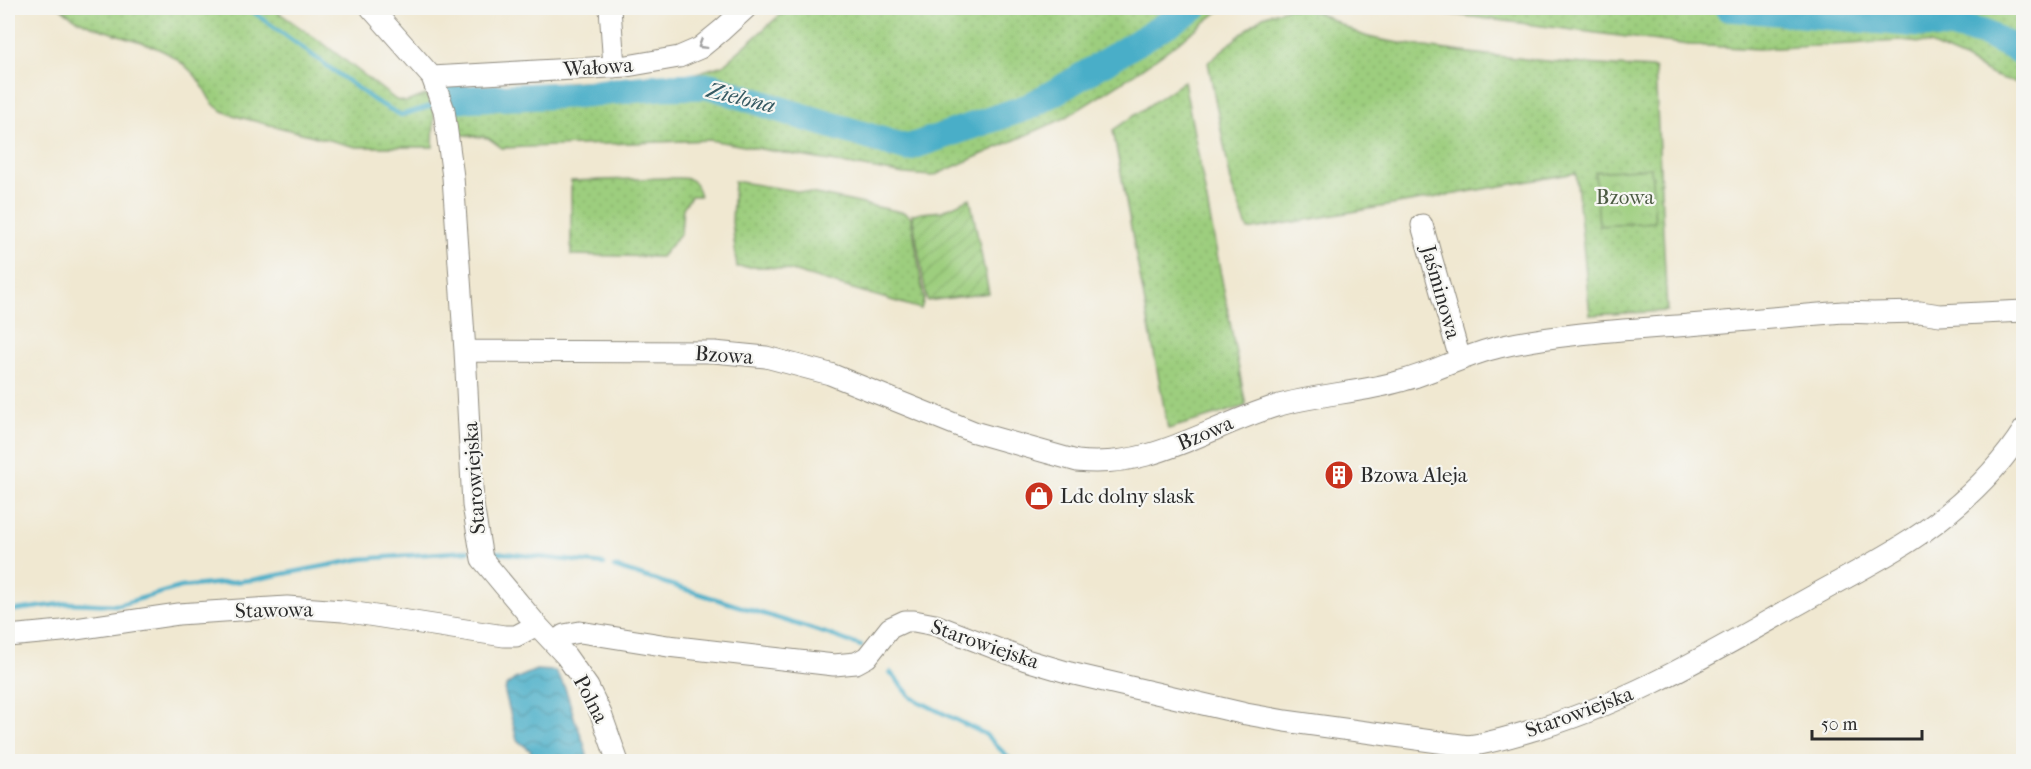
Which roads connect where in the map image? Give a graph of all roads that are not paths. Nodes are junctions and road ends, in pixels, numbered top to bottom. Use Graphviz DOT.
graph roads {
  1 [pos="371,8"];
  2 [pos="610,8"];
  3 [pos="746,8"];
  4 [pos="621,66"];
  5 [pos="438,93"];
  6 [pos="1422,225"];
  7 [pos="2024,311"];
  8 [pos="465,351"];
  9 [pos="1460,359"];
  10 [pos="2024,429"];
  11 [pos="537,625"];
  12 [pos="8,636"];
  13 [pos="554,642"];
  14 [pos="618,762"];
  1 -- 5 [label="street"];
  2 -- 4 [label="street"];
  3 -- 4 [label="street, Wałowa, one-way"];
  4 -- 5 [label="street, Wałowa"];
  5 -- 8 [label="street, Starowiejska"];
  6 -- 9 [label="street, Jaśminowa"];
  7 -- 9 [label="street, Bzowa"];
  8 -- 9 [label="street, Bzowa"];
  8 -- 11 [label="street, Starowiejska"];
  10 -- 13 [label="street, Starowiejska"];
  11 -- 12 [label="street, Stawowa"];
  11 -- 13 [label="street, Starowiejska"];
  13 -- 14 [label="street, Polna"];
}
